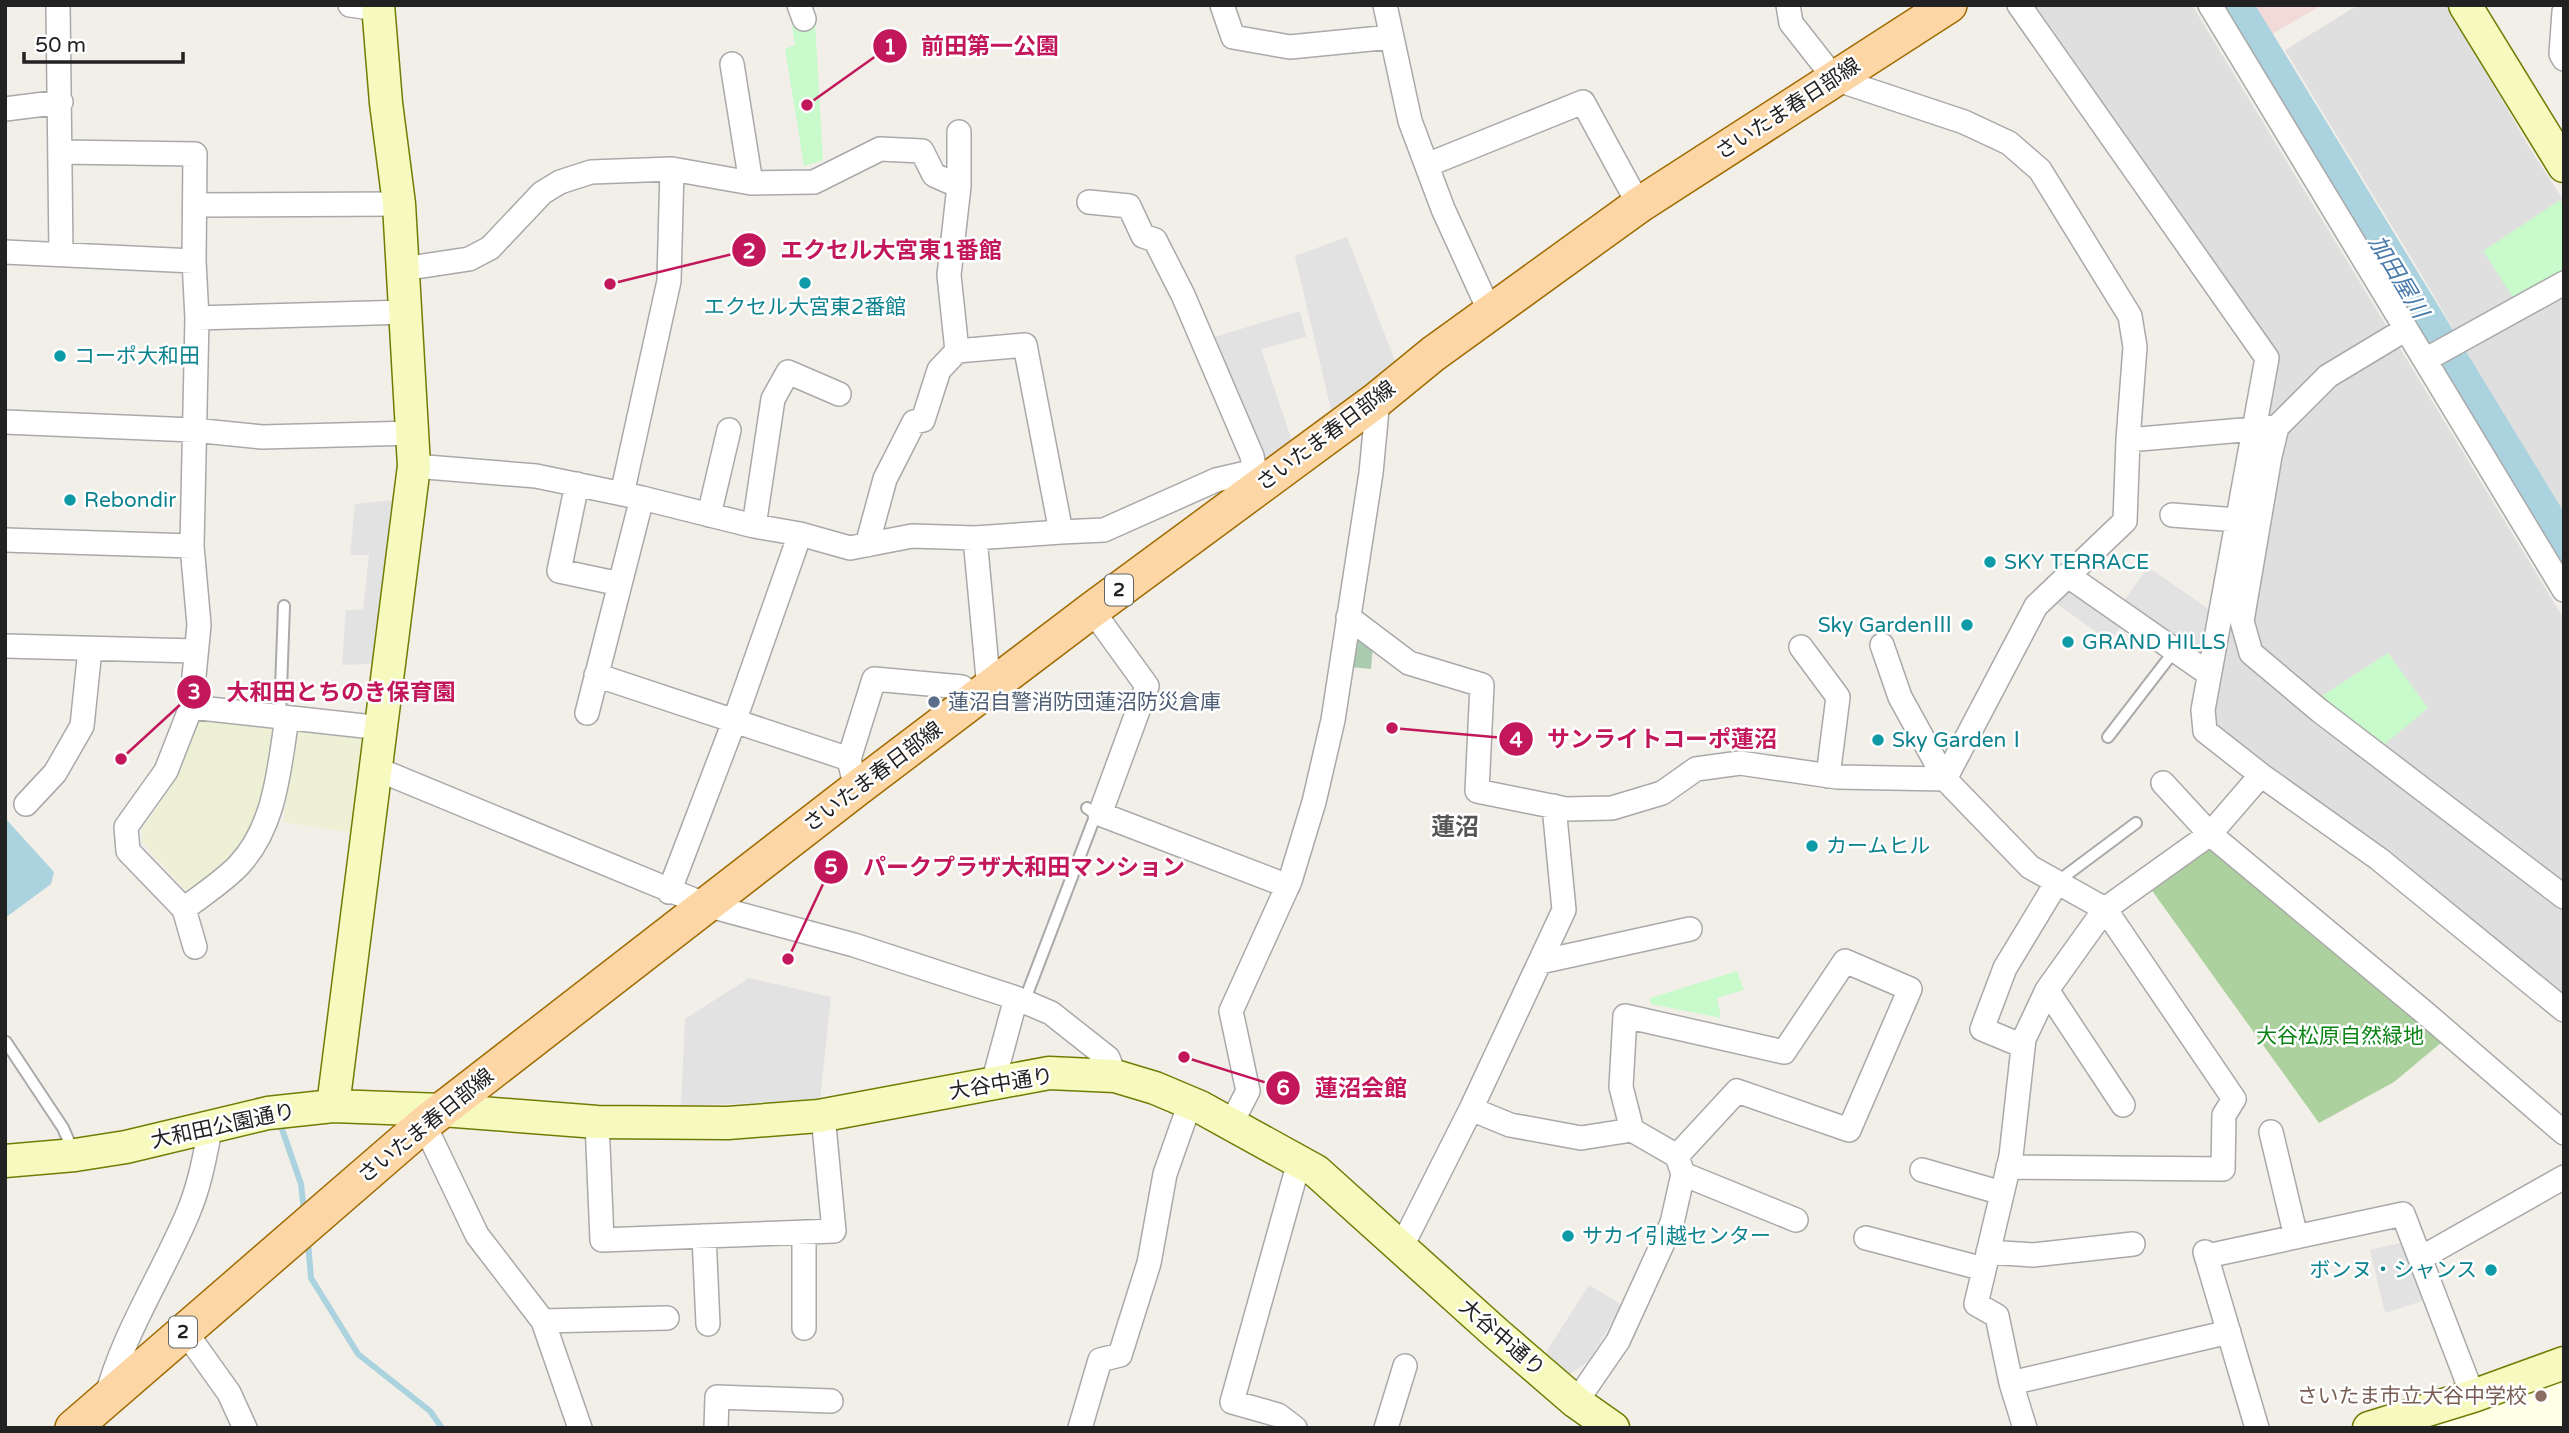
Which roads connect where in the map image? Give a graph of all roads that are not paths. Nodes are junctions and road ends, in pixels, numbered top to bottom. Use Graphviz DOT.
graph roads {
  1 [pos="58,5"];
  2 [pos="1222,5"];
  3 [pos="1385,5"];
  4 [pos="1788,5"];
  5 [pos="1949,5"];
  6 [pos="2019,5"];
  7 [pos="2210,5"];
  8 [pos="2465,5"];
  9 [pos="369,6"];
  10 [pos="2564,12"];
  11 [pos="1391,37"];
  12 [pos="2563,55"];
  13 [pos="732,64"];
  14 [pos="1835,79"];
  15 [pos="61,102"];
  16 [pos="5,108"];
  17 [pos="959,132"];
  18 [pos="62,152"];
  19 [pos="1427,165"];
  20 [pos="2564,166"];
  21 [pos="672,169"];
  22 [pos="751,183"];
  23 [pos="959,186"];
  24 [pos="1089,202"];
  25 [pos="399,204"];
  26 [pos="196,205"];
  27 [pos="1639,205"];
  28 [pos="5,252"];
  29 [pos="61,254"];
  30 [pos="194,261"];
  31 [pos="403,269"];
  32 [pos="2564,283"];
  33 [pos="407,312"];
  34 [pos="1490,312"];
  35 [pos="197,318"];
  36 [pos="2406,329"];
  37 [pos="957,351"];
  38 [pos="2425,360"];
  39 [pos="839,394"];
  40 [pos="1378,399"];
  41 [pos="5,422"];
  42 [pos="2267,428"];
  43 [pos="193,430"];
  44 [pos="729,430"];
  45 [pos="414,433"];
  46 [pos="2128,440"];
  47 [pos="414,466"];
  48 [pos="1259,477"];
  49 [pos="577,484"];
  50 [pos="632,496"];
  51 [pos="709,515"];
  52 [pos="2172,515"];
  53 [pos="2237,520"];
  54 [pos="754,526"];
  55 [pos="1061,532"];
  56 [pos="800,534"];
  57 [pos="975,538"];
  58 [pos="5,540"];
  59 [pos="867,545"];
  60 [pos="192,546"];
  61 [pos="2067,575"];
  62 [pos="620,584"];
  63 [pos="2564,590"];
  64 [pos="284,606"];
  65 [pos="1092,610"];
  66 [pos="1348,617"];
  67 [pos="1882,645"];
  68 [pos="5,646"];
  69 [pos="1801,647"];
  70 [pos="90,649"];
  71 [pos="2175,650"];
  72 [pos="196,651"];
  73 [pos="2209,674"];
  74 [pos="596,675"];
  75 [pos="982,694"];
  76 [pos="191,707"];
  77 [pos="587,713"];
  78 [pos="284,718"];
  79 [pos="734,722"];
  80 [pos="382,728"];
  81 [pos="2108,737"];
  82 [pos="377,769"];
  83 [pos="852,774"];
  84 [pos="2261,775"];
  85 [pos="1828,776"];
  86 [pos="1945,779"];
  87 [pos="2163,783"];
  88 [pos="26,804"];
  89 [pos="1554,806"];
  90 [pos="1087,807"];
  91 [pos="2136,823"];
  92 [pos="2210,834"];
  93 [pos="2057,882"];
  94 [pos="1288,886"];
  95 [pos="668,892"];
  96 [pos="2564,897"];
  97 [pos="706,905"];
  98 [pos="184,909"];
  99 [pos="2105,909"];
  100 [pos="1690,929"];
  101 [pos="195,947"];
  102 [pos="1540,961"];
  103 [pos="2046,990"];
  104 [pos="1020,1000"];
  105 [pos="2564,1010"];
  106 [pos="6,1042"];
  107 [pos="2023,1046"];
  108 [pos="1115,1076"];
  109 [pos="993,1083"];
  110 [pos="1190,1103"];
  111 [pos="2123,1105"];
  112 [pos="333,1106"];
  113 [pos="1471,1109"];
  114 [pos="823,1115"];
  115 [pos="433,1117"];
  116 [pos="597,1122"];
  117 [pos="1231,1124"];
  118 [pos="211,1125"];
  119 [pos="1632,1130"];
  120 [pos="2272,1132"];
  121 [pos="2564,1133"];
  122 [pos="75,1155"];
  123 [pos="5,1161"];
  124 [pos="1299,1162"];
  125 [pos="1680,1165"];
  126 [pos="2008,1167"];
  127 [pos="1922,1170"];
  128 [pos="2564,1177"];
  129 [pos="2002,1193"];
  130 [pos="1796,1220"];
  131 [pos="804,1232"];
  132 [pos="704,1236"];
  133 [pos="2296,1237"];
  134 [pos="1866,1238"];
  135 [pos="2133,1244"];
  136 [pos="1401,1248"];
  137 [pos="2421,1258"];
  138 [pos="1987,1261"];
  139 [pos="667,1318"];
  140 [pos="543,1321"];
  141 [pos="708,1324"];
  142 [pos="804,1328"];
  143 [pos="184,1330"];
  144 [pos="2230,1332"];
  145 [pos="2564,1363"];
  146 [pos="1405,1366"];
  147 [pos="2011,1383"];
  148 [pos="2473,1396"];
  149 [pos="106,1399"];
  150 [pos="831,1401"];
  151 [pos="1576,1402"];
  152 [pos="1610,1427"];
  153 [pos="73,1428"];
  154 [pos="245,1428"];
  155 [pos="580,1428"];
  156 [pos="716,1428"];
  157 [pos="1080,1428"];
  158 [pos="1295,1428"];
  159 [pos="1386,1428"];
  160 [pos="2025,1428"];
  161 [pos="2257,1428"];
  162 [pos="2369,1428"];
  1 -- 15 [label="street"];
  2 -- 11 [label="street"];
  3 -- 11 [label="street"];
  4 -- 14 [label="street"];
  5 -- 14 [label="main road, さいたま春日部線 / 2"];
  6 -- 42 [label="street"];
  7 -- 36 [label="street"];
  8 -- 20 [label="street"];
  9 -- 25 [label="street"];
  10 -- 12 [label="street"];
  11 -- 19 [label="street"];
  13 -- 22 [label="street"];
  14 -- 27 [label="main road, さいたま春日部線 / 2"];
  14 -- 46 [label="street"];
  15 -- 16 [label="street"];
  15 -- 18 [label="street"];
  17 -- 23 [label="street"];
  18 -- 26 [label="street"];
  18 -- 29 [label="street"];
  19 -- 27 [label="street"];
  19 -- 34 [label="street"];
  21 -- 22 [label="street"];
  21 -- 31 [label="street"];
  21 -- 50 [label="street"];
  22 -- 23 [label="street"];
  23 -- 37 [label="street"];
  24 -- 48 [label="street"];
  25 -- 26 [label="street"];
  25 -- 31 [label="street"];
  26 -- 30 [label="street"];
  27 -- 34 [label="main road, さいたま春日部線 / 2"];
  28 -- 29 [label="street"];
  29 -- 30 [label="street"];
  30 -- 35 [label="street"];
  31 -- 33 [label="street"];
  32 -- 38 [label="street"];
  33 -- 35 [label="street"];
  33 -- 45 [label="street"];
  34 -- 40 [label="main road, さいたま春日部線 / 2"];
  35 -- 43 [label="street"];
  36 -- 38 [label="street"];
  36 -- 42 [label="street"];
  37 -- 55 [label="street"];
  37 -- 59 [label="street"];
  38 -- 63 [label="street"];
  39 -- 54 [label="street"];
  40 -- 48 [label="main road, さいたま春日部線 / 2"];
  40 -- 66 [label="street"];
  41 -- 43 [label="street"];
  42 -- 46 [label="street"];
  42 -- 53 [label="street"];
  42 -- 96 [label="street"];
  43 -- 45 [label="street"];
  43 -- 60 [label="street"];
  44 -- 51 [label="street"];
  45 -- 47 [label="street"];
  46 -- 61 [label="street"];
  47 -- 49 [label="street"];
  47 -- 80 [label="street"];
  48 -- 55 [label="street"];
  48 -- 65 [label="main road, さいたま春日部線 / 2"];
  49 -- 50 [label="street"];
  49 -- 62 [label="street"];
  50 -- 51 [label="street"];
  50 -- 62 [label="street"];
  51 -- 54 [label="street"];
  52 -- 53 [label="street"];
  53 -- 73 [label="street"];
  54 -- 56 [label="street"];
  55 -- 57 [label="street"];
  56 -- 59 [label="street"];
  56 -- 79 [label="street"];
  57 -- 59 [label="street"];
  57 -- 75 [label="street"];
  58 -- 60 [label="street"];
  60 -- 72 [label="street"];
  61 -- 71 [label="street"];
  61 -- 86 [label="street"];
  62 -- 74 [label="street"];
  64 -- 78 [label="lane"];
  65 -- 75 [label="main road, さいたま春日部線 / 2"];
  65 -- 94 [label="street"];
  66 -- 89 [label="street"];
  66 -- 94 [label="street"];
  67 -- 86 [label="street"];
  68 -- 70 [label="street"];
  69 -- 85 [label="street"];
  70 -- 72 [label="street"];
  70 -- 88 [label="street"];
  71 -- 73 [label="street"];
  71 -- 81 [label="lane"];
  72 -- 76 [label="street"];
  73 -- 84 [label="street"];
  74 -- 77 [label="street"];
  74 -- 79 [label="street"];
  75 -- 83 [label="main road, さいたま春日部線 / 2"];
  75 -- 83 [label="street"];
  76 -- 78 [label="street"];
  76 -- 98 [label="street"];
  78 -- 80 [label="street"];
  78 -- 98 [label="street"];
  79 -- 83 [label="street"];
  79 -- 95 [label="street"];
  80 -- 82 [label="street"];
  82 -- 95 [label="street"];
  82 -- 112 [label="street"];
  83 -- 97 [label="main road, さいたま春日部線 / 2"];
  84 -- 92 [label="street"];
  84 -- 105 [label="street"];
  85 -- 86 [label="street"];
  85 -- 89 [label="street"];
  86 -- 93 [label="street"];
  87 -- 92 [label="street"];
  89 -- 102 [label="street"];
  90 -- 104 [label="lane"];
  91 -- 93 [label="lane"];
  92 -- 99 [label="street"];
  92 -- 121 [label="street"];
  93 -- 99 [label="street"];
  93 -- 107 [label="street"];
  94 -- 117 [label="street"];
  95 -- 97 [label="street"];
  97 -- 104 [label="street"];
  97 -- 115 [label="main road, さいたま春日部線 / 2"];
  98 -- 101 [label="street"];
  99 -- 103 [label="street"];
  99 -- 126 [label="street"];
  100 -- 102 [label="street"];
  102 -- 113 [label="street"];
  103 -- 107 [label="street"];
  103 -- 111 [label="street"];
  104 -- 108 [label="street"];
  104 -- 109 [label="street"];
  106 -- 122 [label="lane"];
  107 -- 126 [label="street"];
  108 -- 109 [label="street, 大谷中通り"];
  108 -- 110 [label="street, 大谷中通り"];
  109 -- 114 [label="street, 大谷中通り"];
  110 -- 117 [label="street, 大谷中通り"];
  110 -- 157 [label="street"];
  112 -- 115 [label="street, 大和田公園通り"];
  112 -- 118 [label="street, 大和田公園通り"];
  113 -- 119 [label="street"];
  113 -- 136 [label="street"];
  114 -- 116 [label="street, 大谷中通り"];
  114 -- 131 [label="street"];
  115 -- 116 [label="street, 大谷中通り"];
  115 -- 140 [label="street"];
  115 -- 143 [label="main road, さいたま春日部線 / 2"];
  116 -- 132 [label="street"];
  117 -- 124 [label="street, 大谷中通り"];
  118 -- 122 [label="street, 大和田公園通り"];
  118 -- 149 [label="street"];
  119 -- 125 [label="street"];
  119 -- 125 [label="street"];
  120 -- 133 [label="street"];
  122 -- 123 [label="street, 大和田公園通り"];
  124 -- 136 [label="street, 大谷中通り"];
  124 -- 158 [label="street"];
  125 -- 130 [label="street"];
  125 -- 151 [label="street"];
  126 -- 129 [label="street"];
  127 -- 129 [label="street"];
  128 -- 137 [label="street"];
  129 -- 138 [label="street"];
  131 -- 132 [label="street"];
  131 -- 142 [label="street"];
  132 -- 141 [label="street"];
  133 -- 137 [label="street"];
  133 -- 144 [label="street"];
  134 -- 138 [label="street"];
  135 -- 138 [label="street"];
  136 -- 151 [label="street, 大谷中通り"];
  137 -- 148 [label="street"];
  138 -- 147 [label="street"];
  139 -- 140 [label="street"];
  140 -- 155 [label="street"];
  143 -- 149 [label="main road, さいたま春日部線 / 2"];
  143 -- 154 [label="street"];
  144 -- 147 [label="street"];
  144 -- 161 [label="street"];
  145 -- 148 [label="street"];
  146 -- 159 [label="street"];
  147 -- 160 [label="street"];
  148 -- 162 [label="street"];
  149 -- 153 [label="main road, さいたま春日部線 / 2"];
  150 -- 156 [label="street"];
  151 -- 152 [label="street, 大谷中通り"];
}
